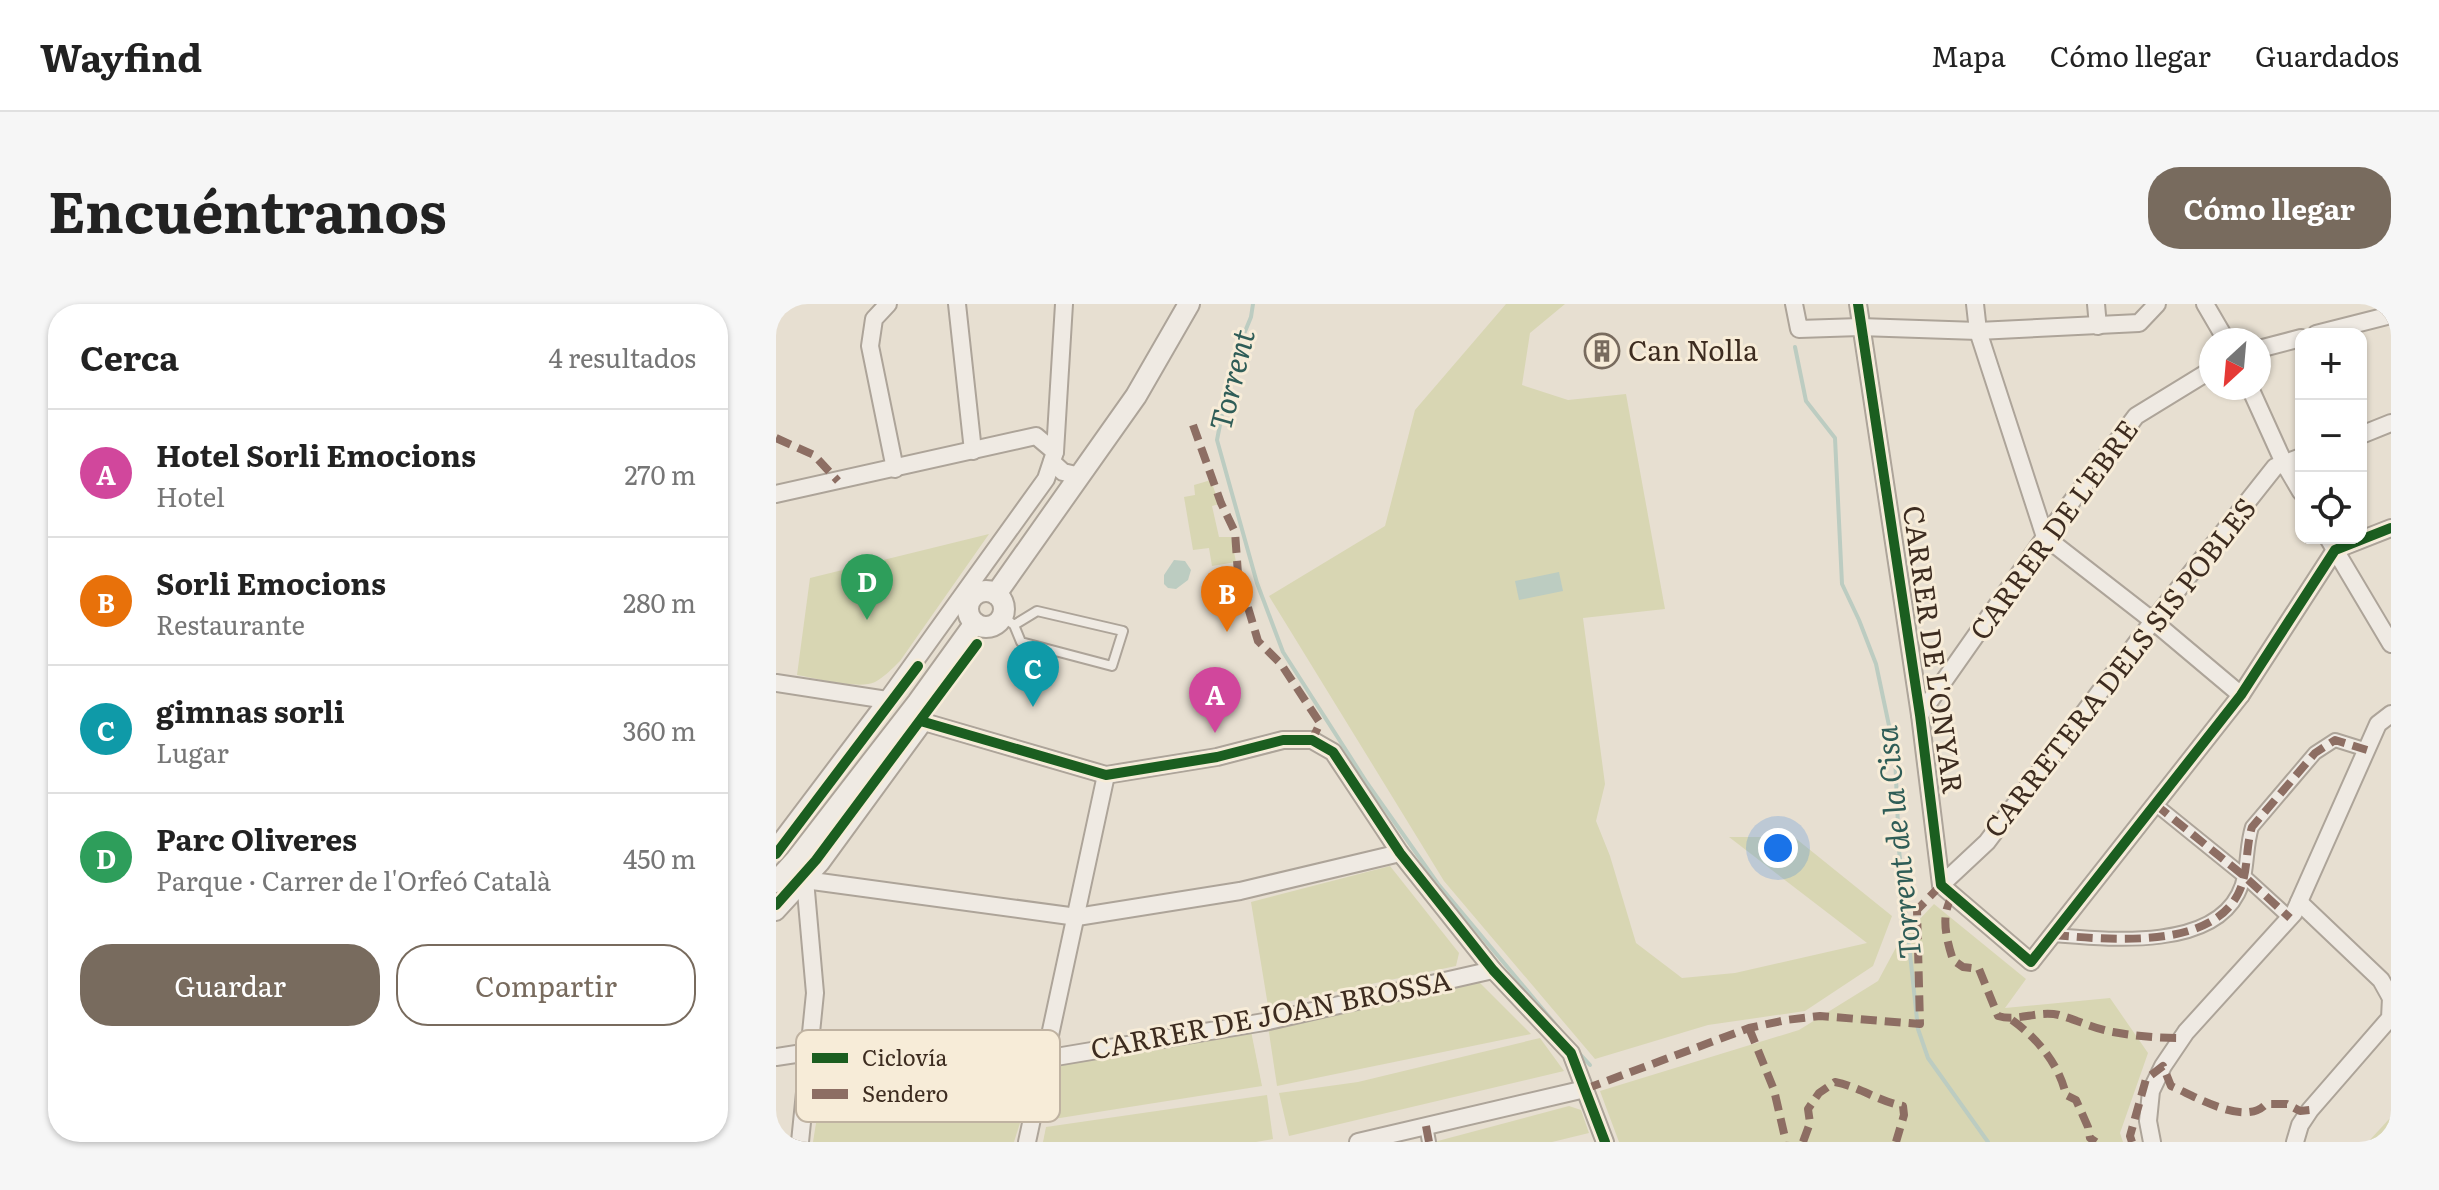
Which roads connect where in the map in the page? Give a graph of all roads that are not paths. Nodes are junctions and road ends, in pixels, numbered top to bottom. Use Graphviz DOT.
graph roads {
  1 [pos="888,304"];
  2 [pos="957,304"];
  3 [pos="1064,304"];
  4 [pos="1189,304"];
  5 [pos="1794,304"];
  6 [pos="1858,304"];
  7 [pos="1975,304"];
  8 [pos="2096,304"];
  9 [pos="2157,304"];
  10 [pos="2205,304"];
  11 [pos="2391,315"];
  12 [pos="2098,326"];
  13 [pos="1860,327"];
  14 [pos="2219,328"];
  15 [pos="2340,328"];
  16 [pos="1978,331"];
  17 [pos="2295,340"];
  18 [pos="2271,346"];
  19 [pos="2199,377"];
  20 [pos="2255,400"];
  21 [pos="2391,423"];
  22 [pos="2367,433"];
  23 [pos="973,451"];
  24 [pos="1054,457"];
  25 [pos="2295,459"];
  26 [pos="2284,463"];
  27 [pos="895,469"];
  28 [pos="1080,476"];
  29 [pos="2295,482"];
  30 [pos="776,494"];
  31 [pos="2391,528"];
  32 [pos="2367,534"];
  33 [pos="2045,537"];
  34 [pos="2331,544"];
  35 [pos="985,565"];
  36 [pos="988,593"];
  37 [pos="964,615"];
  38 [pos="1008,620"];
  39 [pos="2153,621"];
  40 [pos="2391,644"];
  41 [pos="776,683"];
  42 [pos="924,693"];
  43 [pos="2241,695"];
  44 [pos="887,700"];
  45 [pos="2391,714"];
  46 [pos="1920,715"];
  47 [pos="924,722"];
  48 [pos="2367,750"];
  49 [pos="1106,775"];
  50 [pos="2155,804"];
  51 [pos="776,847"];
  52 [pos="1400,853"];
  53 [pos="2244,876"];
  54 [pos="805,880"];
  55 [pos="776,882"];
  56 [pos="1941,885"];
  57 [pos="2299,902"];
  58 [pos="776,912"];
  59 [pos="1077,917"];
  60 [pos="2290,918"];
  61 [pos="2053,935"];
  62 [pos="1493,970"];
  63 [pos="2386,975"];
  64 [pos="2391,998"];
  65 [pos="2390,1018"];
  66 [pos="811,1030"];
  67 [pos="1051,1030"];
  68 [pos="796,1054"];
  69 [pos="1060,1056"];
  70 [pos="776,1057"];
  71 [pos="1585,1089"];
  72 [pos="802,1122"];
  73 [pos="1031,1122"];
  74 [pos="1428,1134"];
  75 [pos="800,1142"];
  76 [pos="1027,1142"];
  77 [pos="1358,1142"];
  78 [pos="1605,1142"];
  79 [pos="2152,1142"];
  80 [pos="2295,1142"];
  1 -- 27 [label="street"];
  2 -- 23 [label="street"];
  3 -- 24 [label="street"];
  4 -- 28 [label="street"];
  5 -- 13 [label="street"];
  6 -- 13 [label="street, CARRER DE L'ONYAR"];
  7 -- 16 [label="street"];
  8 -- 12 [label="street"];
  9 -- 12 [label="street"];
  10 -- 14 [label="street"];
  11 -- 15 [label="street"];
  12 -- 16 [label="street"];
  13 -- 16 [label="street"];
  13 -- 46 [label="street, CARRER DE L'ONYAR"];
  16 -- 33 [label="street"];
  17 -- 18 [label="street"];
  19 -- 33 [label="street, CARRER DE L'EBRE"];
  20 -- 26 [label="street"];
  21 -- 22 [label="street"];
  23 -- 24 [label="street"];
  23 -- 27 [label="street"];
  24 -- 28 [label="street"];
  24 -- 35 [label="street"];
  25 -- 26 [label="street, CARRETERA DELS SIS POBLES"];
  26 -- 29 [label="street"];
  26 -- 39 [label="street, CARRETERA DELS SIS POBLES"];
  27 -- 30 [label="street"];
  28 -- 36 [label="street"];
  31 -- 32 [label="street"];
  33 -- 39 [label="street"];
  33 -- 46 [label="street, CARRER DE L'EBRE"];
  34 -- 40 [label="street"];
  34 -- 43 [label="street"];
  35 -- 36 [label="street"];
  35 -- 37 [label="street"];
  36 -- 37 [label="street"];
  36 -- 38 [label="street"];
  37 -- 38 [label="street"];
  37 -- 42 [label="street"];
  37 -- 44 [label="street"];
  38 -- 38 [label="lane"];
  39 -- 43 [label="street"];
  39 -- 56 [label="street, CARRETERA DELS SIS POBLES"];
  41 -- 44 [label="street"];
  42 -- 47 [label="street"];
  42 -- 55 [label="street"];
  43 -- 50 [label="street"];
  44 -- 51 [label="street"];
  45 -- 48 [label="street"];
  46 -- 56 [label="street, CARRER DE L'ONYAR"];
  47 -- 49 [label="street"];
  47 -- 54 [label="street"];
  48 -- 53 [label="street"];
  48 -- 57 [label="street"];
  49 -- 52 [label="street"];
  49 -- 59 [label="street"];
  50 -- 53 [label="street"];
  50 -- 61 [label="street"];
  52 -- 59 [label="street"];
  52 -- 62 [label="street"];
  53 -- 60 [label="street"];
  53 -- 61 [label="street"];
  54 -- 58 [label="street"];
  54 -- 59 [label="street"];
  54 -- 66 [label="street"];
  56 -- 61 [label="street"];
  57 -- 60 [label="street"];
  57 -- 63 [label="street"];
  59 -- 67 [label="street"];
  60 -- 79 [label="street"];
  62 -- 69 [label="street, CARRER DE JOAN BROSSA"];
  62 -- 71 [label="street"];
  63 -- 64 [label="street"];
  64 -- 65 [label="street"];
  65 -- 80 [label="street"];
  68 -- 70 [label="street, CARRER DE JOAN BROSSA"];
  71 -- 74 [label="street"];
  71 -- 78 [label="street"];
  72 -- 75 [label="street"];
  73 -- 76 [label="street"];
  74 -- 77 [label="street"];
}
